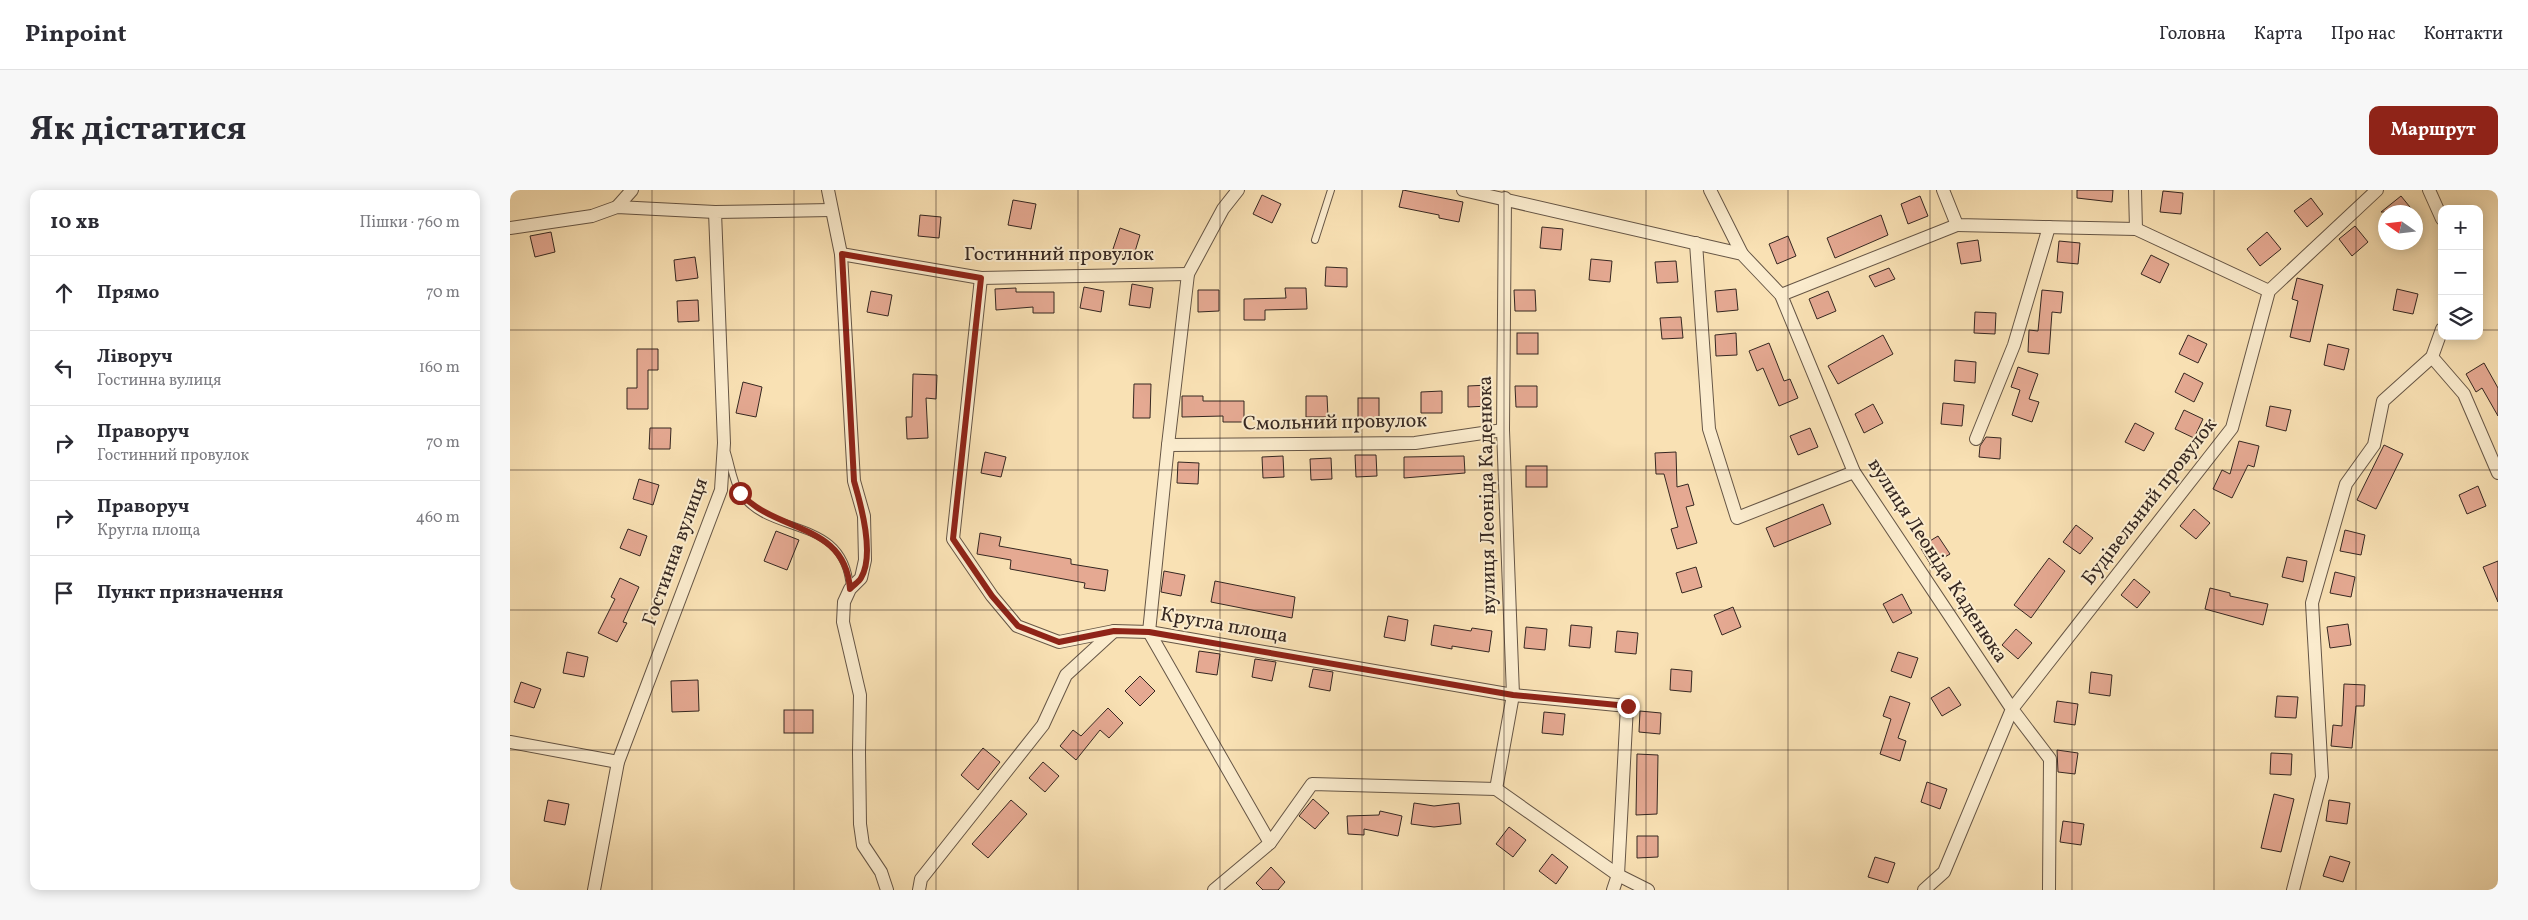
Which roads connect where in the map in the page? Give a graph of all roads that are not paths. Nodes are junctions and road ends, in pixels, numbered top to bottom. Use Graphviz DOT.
graph roads {
  1 [pos="632,190"];
  2 [pos="828,190"];
  3 [pos="1238,190"];
  4 [pos="1331,190"];
  5 [pos="1463,190"];
  6 [pos="1710,190"];
  7 [pos="1943,190"];
  8 [pos="2135,190"];
  9 [pos="2429,190"];
  10 [pos="2370,192"];
  11 [pos="1505,198"];
  12 [pos="617,207"];
  13 [pos="831,210"];
  14 [pos="2438,210"];
  15 [pos="715,212"];
  16 [pos="1956,225"];
  17 [pos="2050,227"];
  18 [pos="510,228"];
  19 [pos="2136,229"];
  20 [pos="1315,240"];
  21 [pos="1696,243"];
  22 [pos="842,254"];
  23 [pos="1742,254"];
  24 [pos="1188,274"];
  25 [pos="981,278"];
  26 [pos="2269,291"];
  27 [pos="1781,295"];
  28 [pos="2438,340"];
  29 [pos="2432,357"];
  30 [pos="1503,430"];
  31 [pos="1976,439"];
  32 [pos="724,443"];
  33 [pos="1168,445"];
  34 [pos="1854,472"];
  35 [pos="2498,473"];
  36 [pos="850,589"];
  37 [pos="1114,631"];
  38 [pos="1149,632"];
  39 [pos="1513,695"];
  40 [pos="2012,710"];
  41 [pos="510,742"];
  42 [pos="618,762"];
  43 [pos="1496,789"];
  44 [pos="1270,843"];
  45 [pos="1618,875"];
  46 [pos="594,890"];
  47 [pos="887,890"];
  48 [pos="918,890"];
  49 [pos="1214,890"];
  50 [pos="1613,890"];
  51 [pos="1648,890"];
  52 [pos="1924,890"];
  53 [pos="2049,890"];
  54 [pos="2293,890"];
  1 -- 12 [label="street"];
  2 -- 13 [label="street"];
  3 -- 24 [label="street"];
  4 -- 20 [label="lane"];
  5 -- 11 [label="street"];
  6 -- 23 [label="street, вулиця Леоніда Каденюка"];
  7 -- 16 [label="street"];
  8 -- 19 [label="street"];
  9 -- 14 [label="street"];
  10 -- 26 [label="street"];
  11 -- 21 [label="street"];
  11 -- 30 [label="street, вулиця Леоніда Каденюка"];
  12 -- 15 [label="street"];
  12 -- 18 [label="street"];
  13 -- 15 [label="street"];
  13 -- 22 [label="street"];
  15 -- 32 [label="street, Гостинна вулиця"];
  16 -- 17 [label="street"];
  16 -- 27 [label="street"];
  17 -- 19 [label="street"];
  17 -- 31 [label="street"];
  19 -- 26 [label="street"];
  21 -- 23 [label="street"];
  21 -- 34 [label="street"];
  22 -- 25 [label="street, Гостинний провулок"];
  22 -- 36 [label="street"];
  23 -- 27 [label="street, вулиця Леоніда Каденюка"];
  24 -- 25 [label="street, Гостинний провулок"];
  24 -- 33 [label="street"];
  25 -- 37 [label="street, Кругла площа"];
  26 -- 40 [label="street, Будівельний провулок"];
  27 -- 34 [label="street, вулиця Леоніда Каденюка"];
  28 -- 29 [label="street"];
  29 -- 35 [label="street"];
  29 -- 54 [label="street"];
  30 -- 33 [label="street, Смольний провулок"];
  30 -- 39 [label="street, вулиця Леоніда Каденюка"];
  32 -- 36 [label="lane"];
  32 -- 42 [label="street, Гостинна вулиця"];
  33 -- 38 [label="street"];
  34 -- 40 [label="street, вулиця Леоніда Каденюка"];
  36 -- 47 [label="street"];
  37 -- 38 [label="street, Кругла площа"];
  37 -- 48 [label="street"];
  38 -- 39 [label="street, Кругла площа"];
  38 -- 44 [label="street"];
  39 -- 43 [label="street, вулиця Леоніда Каденюка"];
  39 -- 45 [label="street, Кругла площа"];
  40 -- 52 [label="street"];
  40 -- 53 [label="street, вулиця Леоніда Каденюка"];
  41 -- 42 [label="street"];
  42 -- 46 [label="street, Гостинна вулиця"];
  43 -- 44 [label="street"];
  43 -- 45 [label="street"];
  44 -- 49 [label="street"];
  45 -- 50 [label="street"];
  45 -- 51 [label="street"];
}
